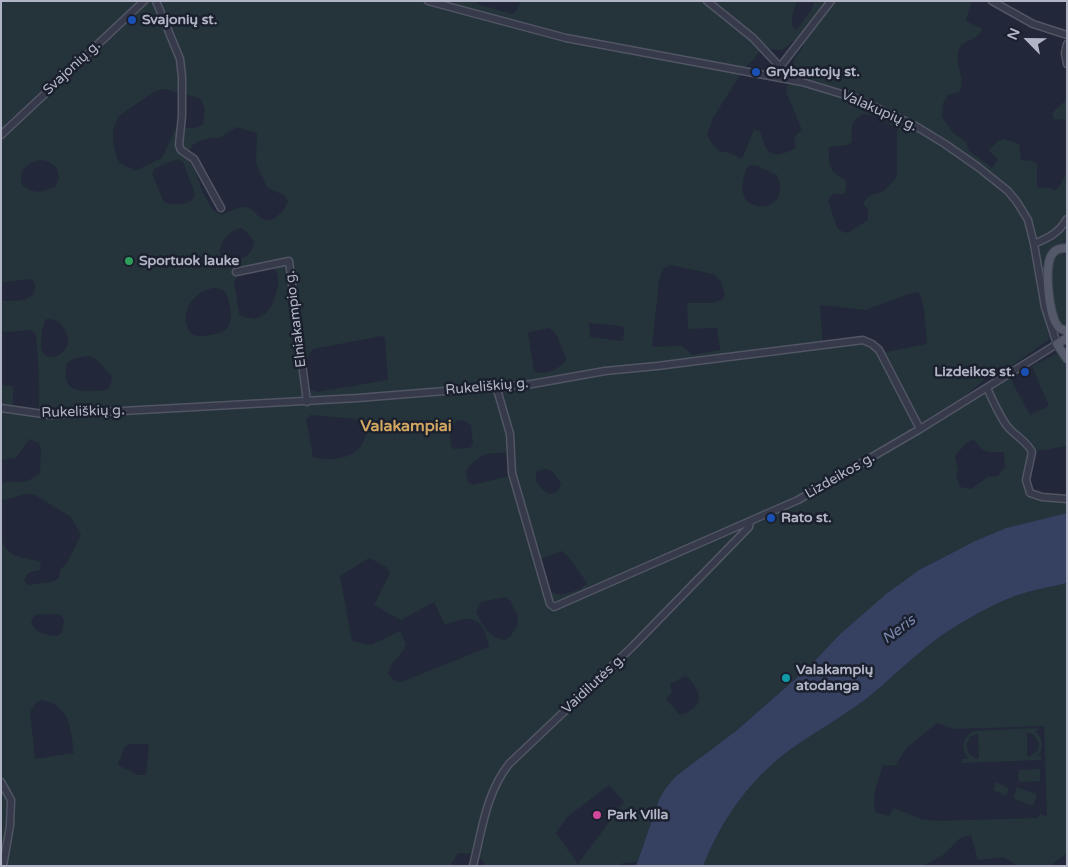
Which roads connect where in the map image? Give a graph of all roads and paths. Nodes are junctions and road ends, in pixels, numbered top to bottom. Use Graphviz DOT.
graph roads {
  1 [pos="144,1"];
  2 [pos="156,1"];
  3 [pos="428,1"];
  4 [pos="707,1"];
  5 [pos="831,1"];
  6 [pos="992,1"];
  7 [pos="1067,35"];
  8 [pos="1067,44"];
  9 [pos="1067,64"];
  10 [pos="780,67"];
  11 [pos="778,77"];
  12 [pos="1,135"];
  13 [pos="221,208"];
  14 [pos="1067,220"];
  15 [pos="1034,244"];
  16 [pos="1067,248"];
  17 [pos="236,272"];
  18 [pos="1043,294"];
  19 [pos="1051,311"];
  20 [pos="1067,331"];
  21 [pos="1067,338"];
  22 [pos="1056,344"];
  23 [pos="1067,359"];
  24 [pos="496,386"];
  25 [pos="987,388"];
  26 [pos="306,402"];
  27 [pos="1,408"];
  28 [pos="920,429"];
  29 [pos="1067,499"];
  30 [pos="750,522"];
  31 [pos="1,782"];
  32 [pos="3,866"];
  33 [pos="473,866"];
  1 -- 12 [label="street, Svajonių g."];
  2 -- 13 [label="street"];
  3 -- 11 [label="street, Valakupių g."];
  4 -- 10 [label="street"];
  5 -- 10 [label="street"];
  6 -- 7 [label="street"];
  8 -- 9 [label="street"];
  10 -- 11 [label="street"];
  11 -- 15 [label="street, Valakupių g."];
  14 -- 15 [label="street"];
  15 -- 18 [label="street, Valakupių g."];
  16 -- 19 [label="main road"];
  17 -- 26 [label="street, Elniakampio g."];
  18 -- 19 [label="street"];
  18 -- 22 [label="street, Valakupių g."];
  19 -- 20 [label="main road"];
  21 -- 22 [label="main road"];
  22 -- 23 [label="main road"];
  22 -- 25 [label="street, Lizdeikos g."];
  24 -- 26 [label="street, Rukeliškių g."];
  24 -- 28 [label="street, Rukeliškių g."];
  24 -- 30 [label="street, Lizdeikos g."];
  25 -- 28 [label="street, Lizdeikos g."];
  25 -- 29 [label="street"];
  26 -- 27 [label="street, Rukeliškių g."];
  28 -- 30 [label="street, Lizdeikos g."];
  30 -- 33 [label="street, Vaidilutės g."];
  31 -- 32 [label="street"];
}
